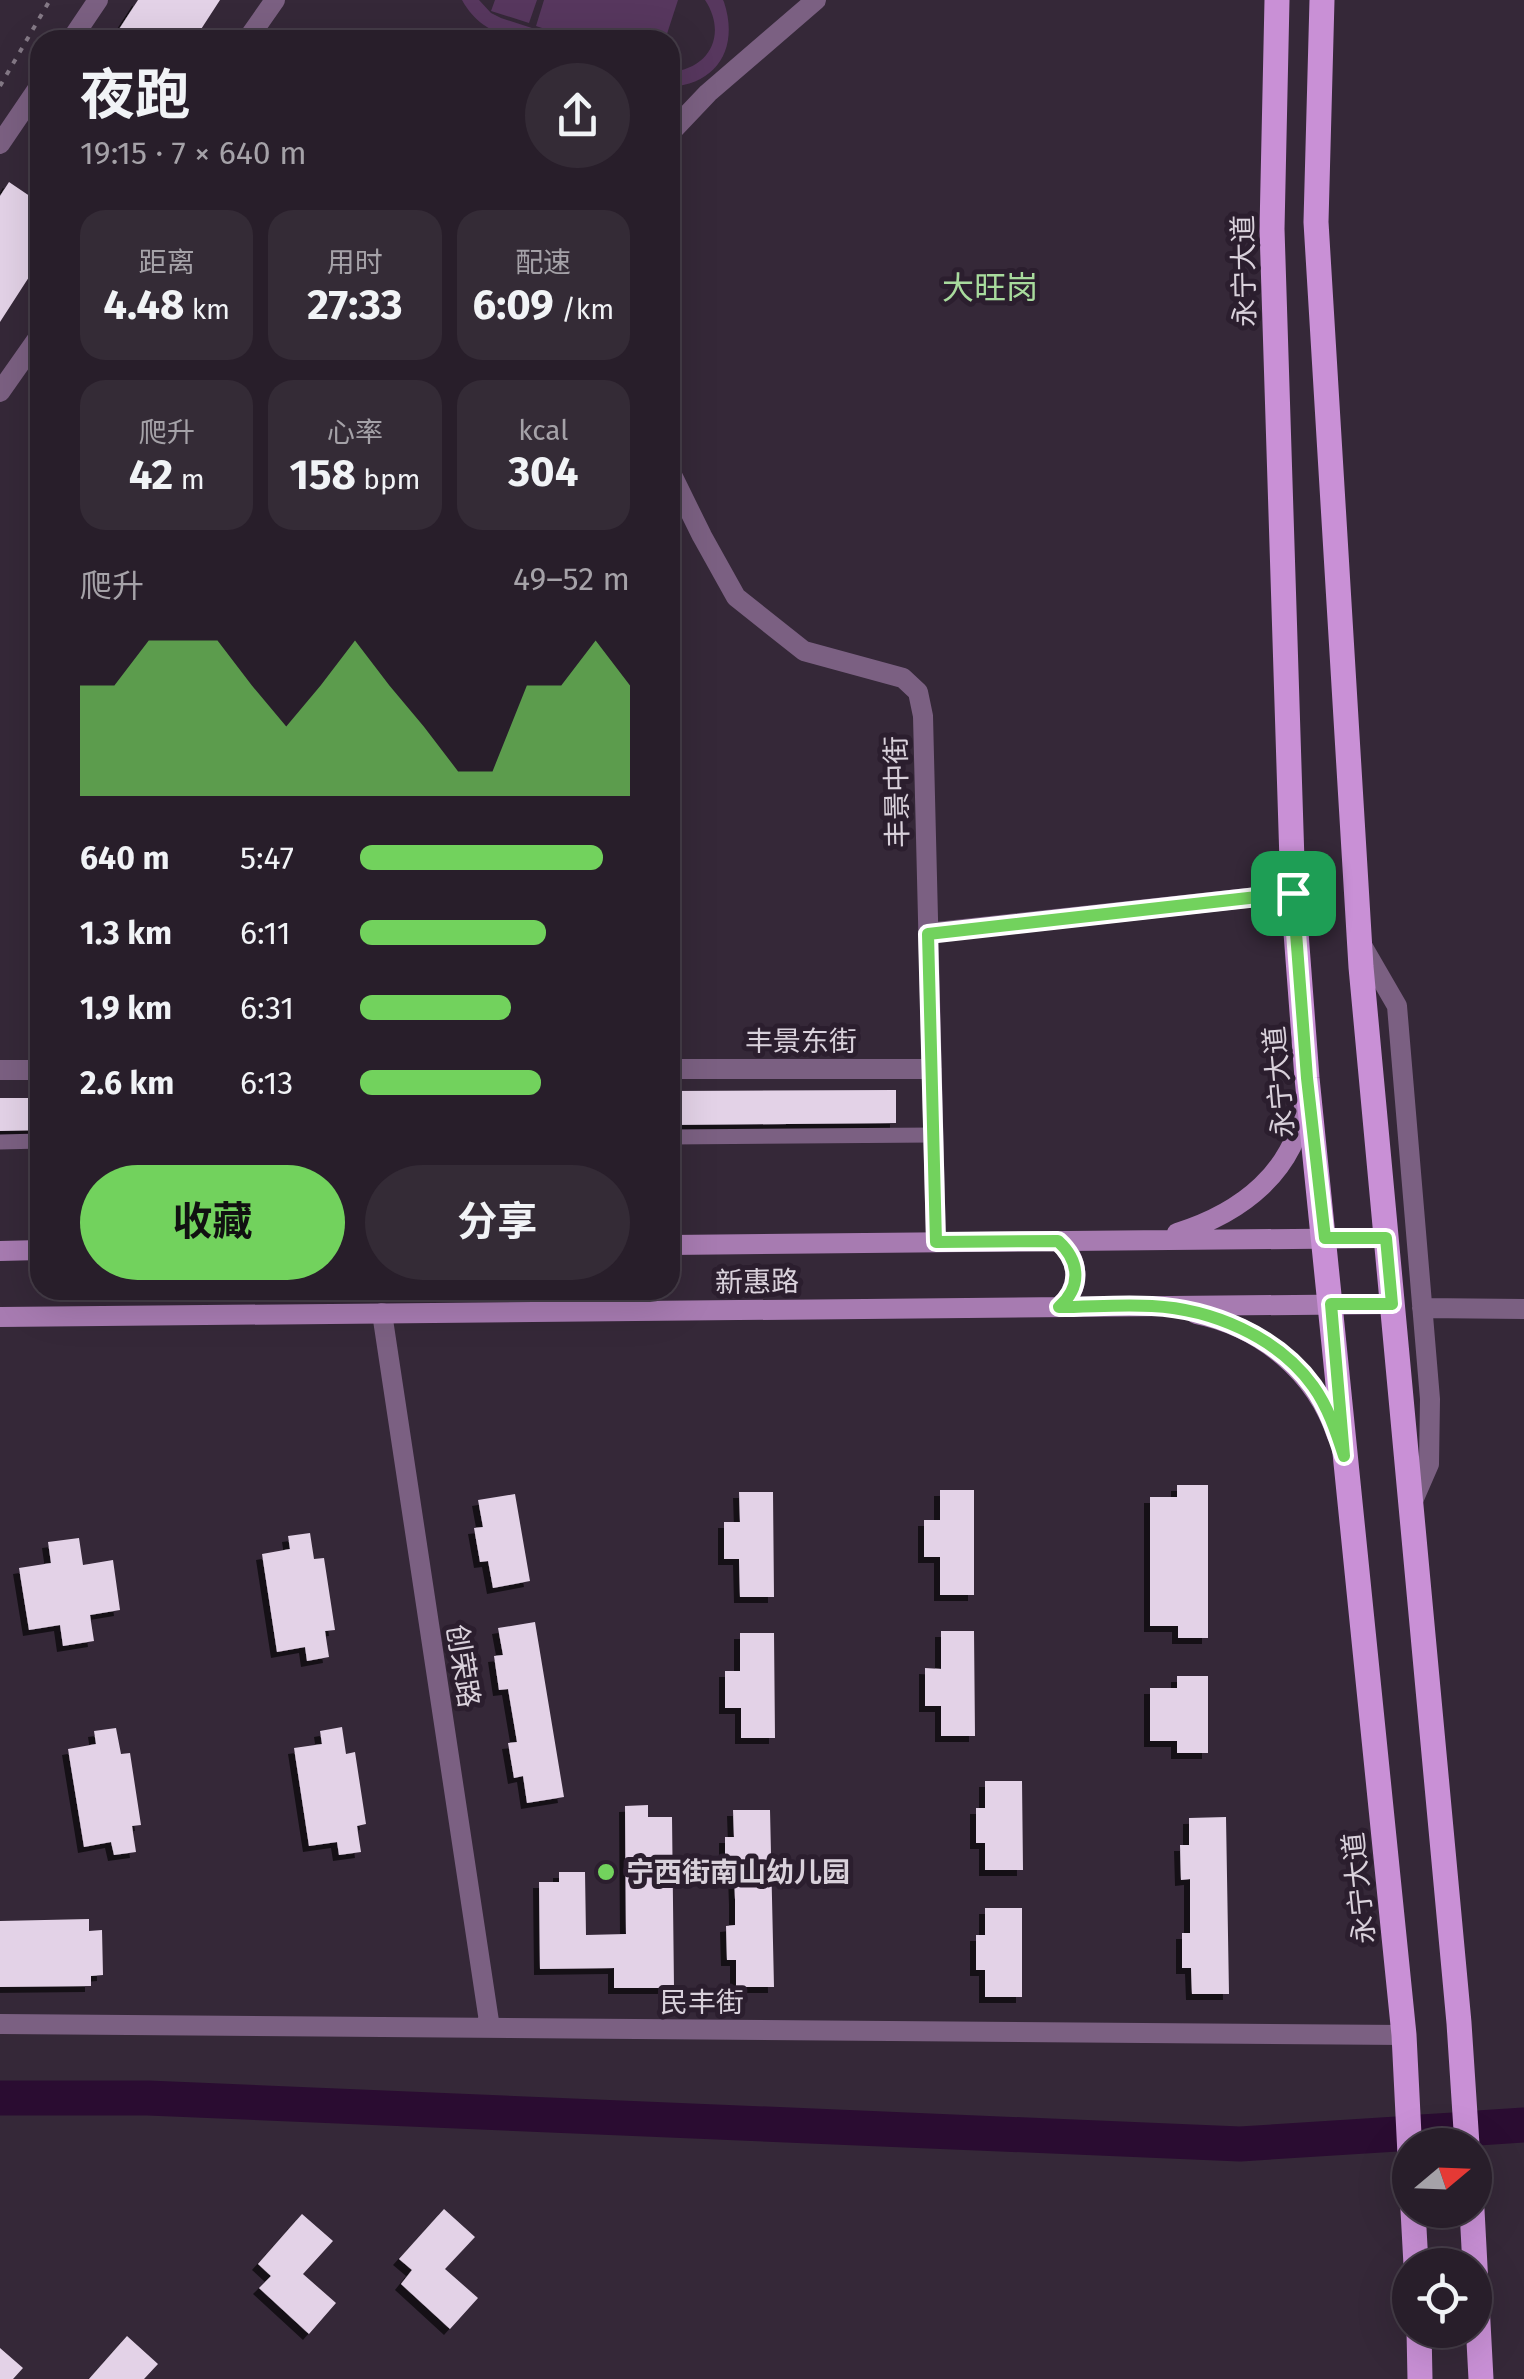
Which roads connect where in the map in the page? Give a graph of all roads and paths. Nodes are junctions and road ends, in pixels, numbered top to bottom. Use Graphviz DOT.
graph roads {
  1 [pos="50,0"];
  2 [pos="98,0"];
  3 [pos="275,0"];
  4 [pos="816,0"];
  5 [pos="1277,0"];
  6 [pos="1322,0"];
  7 [pos="33,30"];
  8 [pos="78,30"];
  9 [pos="260,30"];
  10 [pos="30,34"];
  11 [pos="0,86"];
  12 [pos="30,100"];
  13 [pos="680,122"];
  14 [pos="0,144"];
  15 [pos="30,348"];
  16 [pos="0,392"];
  17 [pos="680,492"];
  18 [pos="1293,893"];
  19 [pos="928,934"];
  20 [pos="1359,940"];
  21 [pos="680,1069"];
  22 [pos="932,1069"];
  23 [pos="0,1070"];
  24 [pos="30,1070"];
  25 [pos="1307,1078"];
  26 [pos="934,1136"];
  27 [pos="680,1137"];
  28 [pos="30,1141"];
  29 [pos="0,1142"];
  30 [pos="1325,1238"];
  31 [pos="1386,1238"];
  32 [pos="1154,1240"];
  33 [pos="1058,1241"];
  34 [pos="936,1242"];
  35 [pos="680,1244"];
  36 [pos="30,1250"];
  37 [pos="0,1251"];
  38 [pos="1331,1304"];
  39 [pos="1392,1304"];
  40 [pos="1155,1306"];
  41 [pos="1059,1307"];
  42 [pos="1422,1308"];
  43 [pos="1524,1309"];
  44 [pos="382,1313"];
  45 [pos="0,1317"];
  46 [pos="1344,1456"];
  47 [pos="1411,1505"];
  48 [pos="0,2024"];
  49 [pos="490,2028"];
  50 [pos="1404,2036"];
  51 [pos="1409,2128"];
  52 [pos="1466,2128"];
  53 [pos="1473,2228"];
  54 [pos="1419,2348"];
  55 [pos="1420,2379"];
  56 [pos="1481,2379"];
  1 -- 7 [label="path"];
  2 -- 8 [label="street"];
  3 -- 9 [label="street"];
  4 -- 13 [label="street"];
  5 -- 18 [label="main road, 永宁大道"];
  6 -- 20 [label="main road"];
  10 -- 11 [label="path"];
  12 -- 14 [label="street"];
  15 -- 16 [label="street"];
  17 -- 19 [label="street, 丰景中街"];
  18 -- 19 [label="street"];
  18 -- 25 [label="main road, 永宁大道"];
  19 -- 22 [label="street, 丰景中街"];
  20 -- 31 [label="main road"];
  20 -- 42 [label="street"];
  21 -- 22 [label="street, 丰景东街"];
  22 -- 26 [label="street, 丰景中街"];
  23 -- 24 [label="street"];
  25 -- 30 [label="main road, 永宁大道"];
  25 -- 32 [label="main road"];
  26 -- 27 [label="street"];
  26 -- 34 [label="street, 丰景中街"];
  28 -- 29 [label="street"];
  30 -- 31 [label="main road, 新惠路"];
  30 -- 32 [label="main road, 新惠路"];
  30 -- 38 [label="main road, 永宁大道"];
  31 -- 39 [label="main road"];
  32 -- 33 [label="main road, 新惠路"];
  33 -- 34 [label="main road, 新惠路"];
  33 -- 41 [label="main road"];
  34 -- 35 [label="main road, 新惠路"];
  36 -- 37 [label="main road"];
  38 -- 39 [label="main road"];
  38 -- 40 [label="main road"];
  38 -- 46 [label="main road, 永宁大道"];
  39 -- 47 [label="main road"];
  40 -- 41 [label="main road, 新惠路"];
  40 -- 46 [label="main road"];
  41 -- 44 [label="main road, 新惠路"];
  42 -- 43 [label="street"];
  42 -- 47 [label="street"];
  44 -- 45 [label="main road, 新惠路"];
  44 -- 49 [label="street, 创荣路"];
  46 -- 50 [label="main road, 永宁大道"];
  47 -- 52 [label="main road"];
  48 -- 49 [label="street, 民丰街"];
  49 -- 50 [label="street, 民丰街"];
  50 -- 51 [label="main road, 永宁大道"];
  53 -- 56 [label="main road"];
  54 -- 55 [label="main road"];
}
